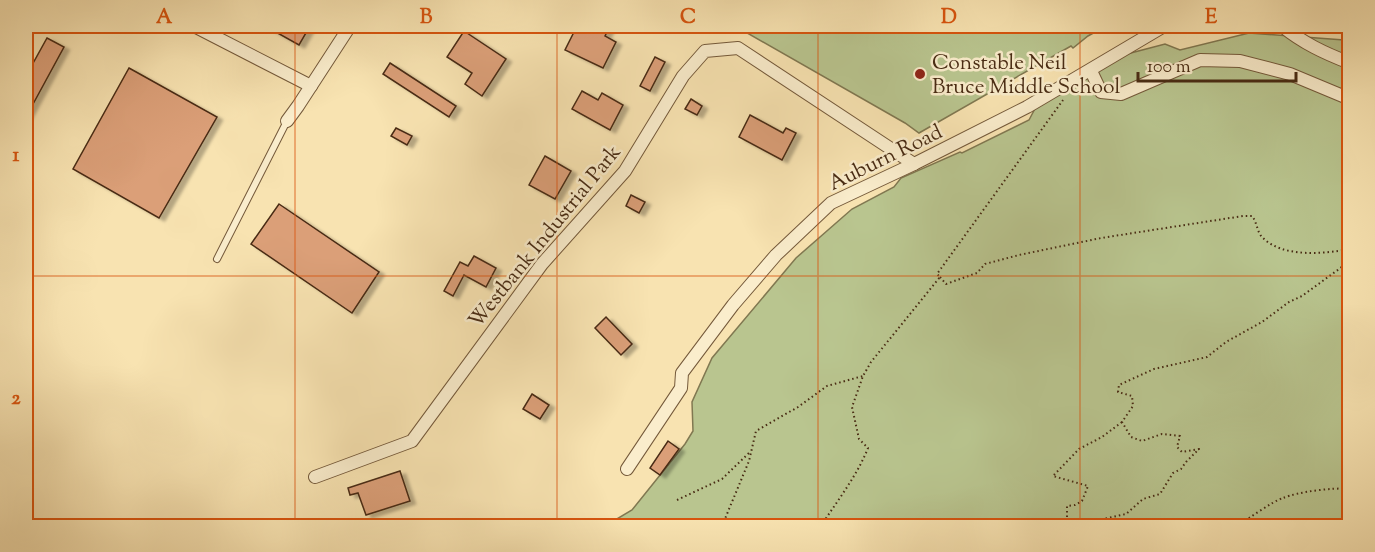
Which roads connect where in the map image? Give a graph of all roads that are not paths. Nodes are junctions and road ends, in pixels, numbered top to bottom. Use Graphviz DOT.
graph roads {
  1 [pos="194,26"];
  2 [pos="350,26"];
  3 [pos="1164,26"];
  4 [pos="1282,26"];
  5 [pos="1350,63"];
  6 [pos="1090,70"];
  7 [pos="311,87"];
  8 [pos="1350,99"];
  9 [pos="287,121"];
  10 [pos="914,164"];
  11 [pos="217,259"];
  12 [pos="627,469"];
  13 [pos="315,477"];
  1 -- 7 [label="street"];
  2 -- 7 [label="street"];
  3 -- 6 [label="street, Auburn Road"];
  4 -- 5 [label="street"];
  6 -- 8 [label="street"];
  6 -- 10 [label="street, Auburn Road"];
  7 -- 9 [label="street"];
  9 -- 11 [label="lane"];
  10 -- 12 [label="street, Auburn Road"];
  10 -- 13 [label="street, Westbank Industrial Park"];
}
